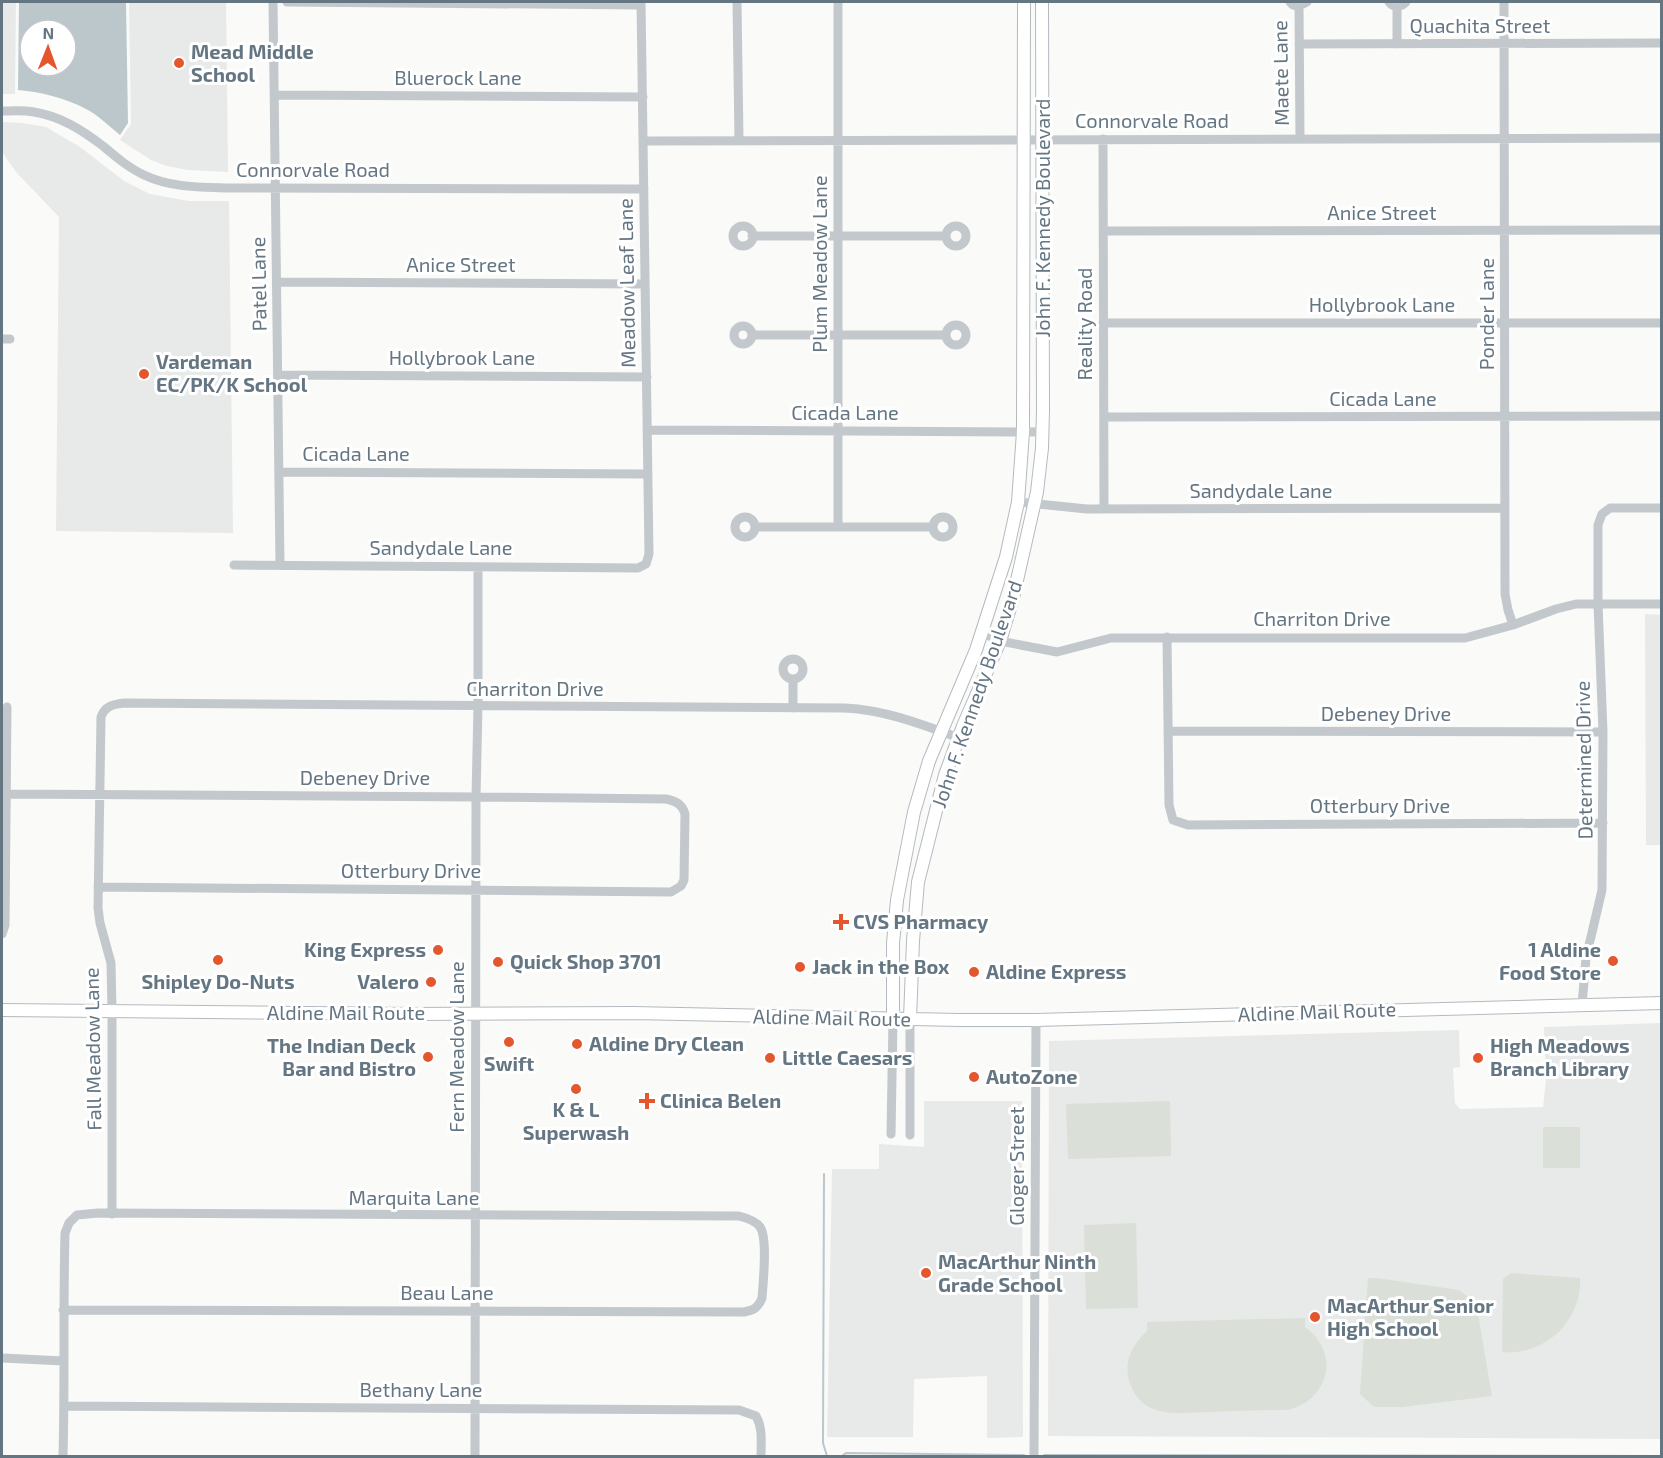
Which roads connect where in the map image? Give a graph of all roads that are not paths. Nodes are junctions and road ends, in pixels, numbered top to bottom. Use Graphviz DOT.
graph roads {
  1 [pos="273,2"];
  2 [pos="287,2"];
  3 [pos="737,2"];
  4 [pos="838,2"];
  5 [pos="1024,2"];
  6 [pos="1042,2"];
  7 [pos="1504,2"];
  8 [pos="641,3"];
  9 [pos="1298,3"];
  10 [pos="1398,3"];
  11 [pos="1504,43"];
  12 [pos="1662,43"];
  13 [pos="1299,44"];
  14 [pos="1397,44"];
  15 [pos="274,94"];
  16 [pos="643,97"];
  17 [pos="2,111"];
  18 [pos="1504,138"];
  19 [pos="1662,138"];
  20 [pos="1103,139"];
  21 [pos="1300,139"];
  22 [pos="1024,140"];
  23 [pos="1043,140"];
  24 [pos="643,141"];
  25 [pos="739,141"];
  26 [pos="838,141"];
  27 [pos="275,188"];
  28 [pos="644,189"];
  29 [pos="1662,230"];
  30 [pos="1103,231"];
  31 [pos="1505,231"];
  32 [pos="752,236"];
  33 [pos="838,236"];
  34 [pos="946,236"];
  35 [pos="277,282"];
  36 [pos="645,284"];
  37 [pos="1104,323"];
  38 [pos="1505,323"];
  39 [pos="1662,323"];
  40 [pos="752,335"];
  41 [pos="838,335"];
  42 [pos="946,335"];
  43 [pos="278,375"];
  44 [pos="647,377"];
  45 [pos="1505,416"];
  46 [pos="1662,416"];
  47 [pos="1104,417"];
  48 [pos="648,430"];
  49 [pos="838,431"];
  50 [pos="1023,432"];
  51 [pos="1042,432"];
  52 [pos="280,472"];
  53 [pos="648,474"];
  54 [pos="1018,502"];
  55 [pos="1035,504"];
  56 [pos="1505,508"];
  57 [pos="1662,508"];
  58 [pos="1104,509"];
  59 [pos="838,526"];
  60 [pos="755,527"];
  61 [pos="933,527"];
  62 [pos="646,564"];
  63 [pos="234,565"];
  64 [pos="280,565"];
  65 [pos="478,567"];
  66 [pos="1598,604"];
  67 [pos="1662,604"];
  68 [pos="1513,625"];
  69 [pos="982,633"];
  70 [pos="1167,637"];
  71 [pos="1000,641"];
  72 [pos="793,679"];
  73 [pos="478,706"];
  74 [pos="7,707"];
  75 [pos="108,707"];
  76 [pos="793,708"];
  77 [pos="1168,731"];
  78 [pos="942,732"];
  79 [pos="1603,732"];
  80 [pos="958,738"];
  81 [pos="6,794"];
  82 [pos="100,795"];
  83 [pos="476,797"];
  84 [pos="1603,823"];
  85 [pos="685,845"];
  86 [pos="901,874"];
  87 [pos="918,879"];
  88 [pos="98,887"];
  89 [pos="476,889"];
  90 [pos="2,934"];
  91 [pos="1662,1003"];
  92 [pos="1582,1005"];
  93 [pos="2,1010"];
  94 [pos="112,1011"];
  95 [pos="475,1013"];
  96 [pos="893,1019"];
  97 [pos="910,1019"];
  98 [pos="1036,1020"];
  99 [pos="891,1134"];
  100 [pos="910,1135"];
  101 [pos="112,1214"];
  102 [pos="475,1216"];
  103 [pos="763,1237"];
  104 [pos="63,1310"];
  105 [pos="475,1311"];
  106 [pos="2,1358"];
  107 [pos="64,1361"];
  108 [pos="64,1406"];
  109 [pos="475,1409"];
  110 [pos="63,1456"];
  111 [pos="475,1456"];
  112 [pos="761,1456"];
  113 [pos="1034,1456"];
  1 -- 15 [label="street, Patel Lane"];
  2 -- 8 [label="street"];
  3 -- 25 [label="street"];
  4 -- 26 [label="street, Plum Meadow Lane"];
  5 -- 22 [label="main road, John F. Kennedy Boulevard"];
  6 -- 23 [label="main road, John F. Kennedy Boulevard"];
  7 -- 11 [label="street, Ponder Lane"];
  8 -- 16 [label="street, Meadow Leaf Lane"];
  9 -- 13 [label="street, Maete Lane"];
  10 -- 14 [label="street"];
  11 -- 12 [label="street, Quachita Street"];
  11 -- 14 [label="street, Quachita Street"];
  11 -- 18 [label="street, Ponder Lane"];
  13 -- 14 [label="street, Quachita Street"];
  13 -- 21 [label="street, Maete Lane"];
  15 -- 16 [label="street, Bluerock Lane"];
  15 -- 27 [label="street, Patel Lane"];
  16 -- 24 [label="street, Meadow Leaf Lane"];
  17 -- 27 [label="street, Connorvale Road"];
  18 -- 19 [label="street, Connorvale Road"];
  18 -- 21 [label="street, Connorvale Road"];
  18 -- 31 [label="street, Ponder Lane"];
  20 -- 21 [label="street, Connorvale Road"];
  20 -- 23 [label="street, Connorvale Road"];
  20 -- 30 [label="street, Reality Road"];
  22 -- 23 [label="street, Connorvale Road"];
  22 -- 26 [label="street, Connorvale Road"];
  22 -- 50 [label="main road, John F. Kennedy Boulevard"];
  23 -- 51 [label="main road, John F. Kennedy Boulevard"];
  24 -- 25 [label="street, Connorvale Road"];
  24 -- 28 [label="street, Meadow Leaf Lane"];
  25 -- 26 [label="street, Connorvale Road"];
  26 -- 33 [label="street, Plum Meadow Lane"];
  27 -- 28 [label="street, Connorvale Road"];
  27 -- 35 [label="street, Patel Lane"];
  28 -- 36 [label="street, Meadow Leaf Lane"];
  29 -- 31 [label="street, Anice Street"];
  30 -- 31 [label="street, Anice Street"];
  30 -- 37 [label="street, Reality Road"];
  31 -- 38 [label="street, Ponder Lane"];
  32 -- 33 [label="street"];
  33 -- 34 [label="street"];
  33 -- 41 [label="street, Plum Meadow Lane"];
  35 -- 36 [label="street, Anice Street"];
  35 -- 43 [label="street, Patel Lane"];
  36 -- 44 [label="street, Meadow Leaf Lane"];
  37 -- 38 [label="street, Hollybrook Lane"];
  37 -- 47 [label="street, Reality Road"];
  38 -- 39 [label="street, Hollybrook Lane"];
  38 -- 45 [label="street, Ponder Lane"];
  40 -- 41 [label="street"];
  41 -- 42 [label="street"];
  41 -- 49 [label="street, Plum Meadow Lane"];
  43 -- 44 [label="street, Hollybrook Lane"];
  43 -- 52 [label="street, Patel Lane"];
  44 -- 48 [label="street, Meadow Leaf Lane"];
  45 -- 46 [label="street, Cicada Lane"];
  45 -- 47 [label="street, Cicada Lane"];
  45 -- 56 [label="street, Ponder Lane"];
  47 -- 58 [label="street, Reality Road"];
  48 -- 49 [label="street, Cicada Lane"];
  48 -- 53 [label="street, Meadow Leaf Lane"];
  49 -- 50 [label="street, Cicada Lane"];
  49 -- 59 [label="street, Plum Meadow Lane"];
  50 -- 51 [label="street, Cicada Lane"];
  50 -- 54 [label="main road, John F. Kennedy Boulevard"];
  51 -- 55 [label="main road, John F. Kennedy Boulevard"];
  52 -- 53 [label="street, Cicada Lane"];
  52 -- 64 [label="street, Patel Lane"];
  53 -- 62 [label="street, Meadow Leaf Lane"];
  54 -- 55 [label="street, Sandydale Lane"];
  54 -- 69 [label="main road, John F. Kennedy Boulevard"];
  55 -- 58 [label="street, Sandydale Lane"];
  55 -- 71 [label="main road, John F. Kennedy Boulevard"];
  56 -- 58 [label="street, Sandydale Lane"];
  56 -- 68 [label="street, Ponder Lane"];
  57 -- 66 [label="street, Determined Drive"];
  59 -- 60 [label="street"];
  59 -- 61 [label="street"];
  62 -- 65 [label="street, Sandydale Lane"];
  63 -- 64 [label="street, Sandydale Lane"];
  64 -- 65 [label="street, Sandydale Lane"];
  65 -- 73 [label="street, Fern Meadow Lane"];
  66 -- 67 [label="street, Charriton Drive"];
  66 -- 68 [label="street, Charriton Drive"];
  66 -- 79 [label="street, Determined Drive"];
  68 -- 70 [label="street, Charriton Drive"];
  69 -- 71 [label="street, Charriton Drive"];
  69 -- 78 [label="main road, John F. Kennedy Boulevard"];
  70 -- 71 [label="street, Charriton Drive"];
  70 -- 77 [label="street"];
  71 -- 80 [label="main road, John F. Kennedy Boulevard"];
  72 -- 76 [label="street"];
  73 -- 75 [label="street, Charriton Drive"];
  73 -- 76 [label="street, Charriton Drive"];
  73 -- 83 [label="street, Fern Meadow Lane"];
  74 -- 81 [label="street"];
  75 -- 82 [label="street, Fall Meadow Lane"];
  76 -- 78 [label="street, Charriton Drive"];
  77 -- 79 [label="street, Debeney Drive"];
  77 -- 84 [label="street, Otterbury Drive"];
  78 -- 80 [label="street, Charriton Drive"];
  78 -- 86 [label="main road, John F. Kennedy Boulevard"];
  79 -- 84 [label="street, Determined Drive"];
  80 -- 87 [label="main road, John F. Kennedy Boulevard"];
  81 -- 82 [label="street, Debeney Drive"];
  81 -- 90 [label="street"];
  82 -- 83 [label="street, Debeney Drive"];
  82 -- 88 [label="street, Fall Meadow Lane"];
  83 -- 85 [label="street, Debeney Drive"];
  83 -- 89 [label="street, Fern Meadow Lane"];
  84 -- 92 [label="street, Determined Drive"];
  85 -- 89 [label="street, Otterbury Drive"];
  86 -- 87 [label="main road"];
  86 -- 96 [label="main road, John F. Kennedy Boulevard"];
  87 -- 97 [label="main road, John F. Kennedy Boulevard"];
  88 -- 89 [label="street, Otterbury Drive"];
  88 -- 94 [label="street, Fall Meadow Lane"];
  89 -- 95 [label="street, Fern Meadow Lane"];
  91 -- 92 [label="main road, Aldine Mail Route"];
  92 -- 98 [label="main road, Aldine Mail Route"];
  93 -- 94 [label="main road, Aldine Mail Route"];
  94 -- 95 [label="main road, Aldine Mail Route"];
  94 -- 101 [label="street, Fall Meadow Lane"];
  95 -- 96 [label="main road, Aldine Mail Route"];
  95 -- 102 [label="street, Fern Meadow Lane"];
  96 -- 97 [label="main road, Aldine Mail Route"];
  96 -- 99 [label="street, John F. Kennedy Boulevard"];
  97 -- 98 [label="main road, Aldine Mail Route"];
  97 -- 100 [label="street, John F. Kennedy Boulevard"];
  98 -- 113 [label="street, Gloger Street"];
  101 -- 102 [label="street, Marquita Lane"];
  101 -- 104 [label="street, Marquita Lane"];
  102 -- 103 [label="street, Marquita Lane"];
  102 -- 105 [label="street, Fern Meadow Lane"];
  103 -- 105 [label="street, Beau Lane"];
  104 -- 105 [label="street, Beau Lane"];
  104 -- 107 [label="street"];
  105 -- 109 [label="street, Fern Meadow Lane"];
  106 -- 107 [label="street"];
  107 -- 108 [label="street"];
  108 -- 109 [label="street, Bethany Lane"];
  108 -- 110 [label="street"];
  109 -- 111 [label="street, Fern Meadow Lane"];
  109 -- 112 [label="street, Bethany Lane"];
}
